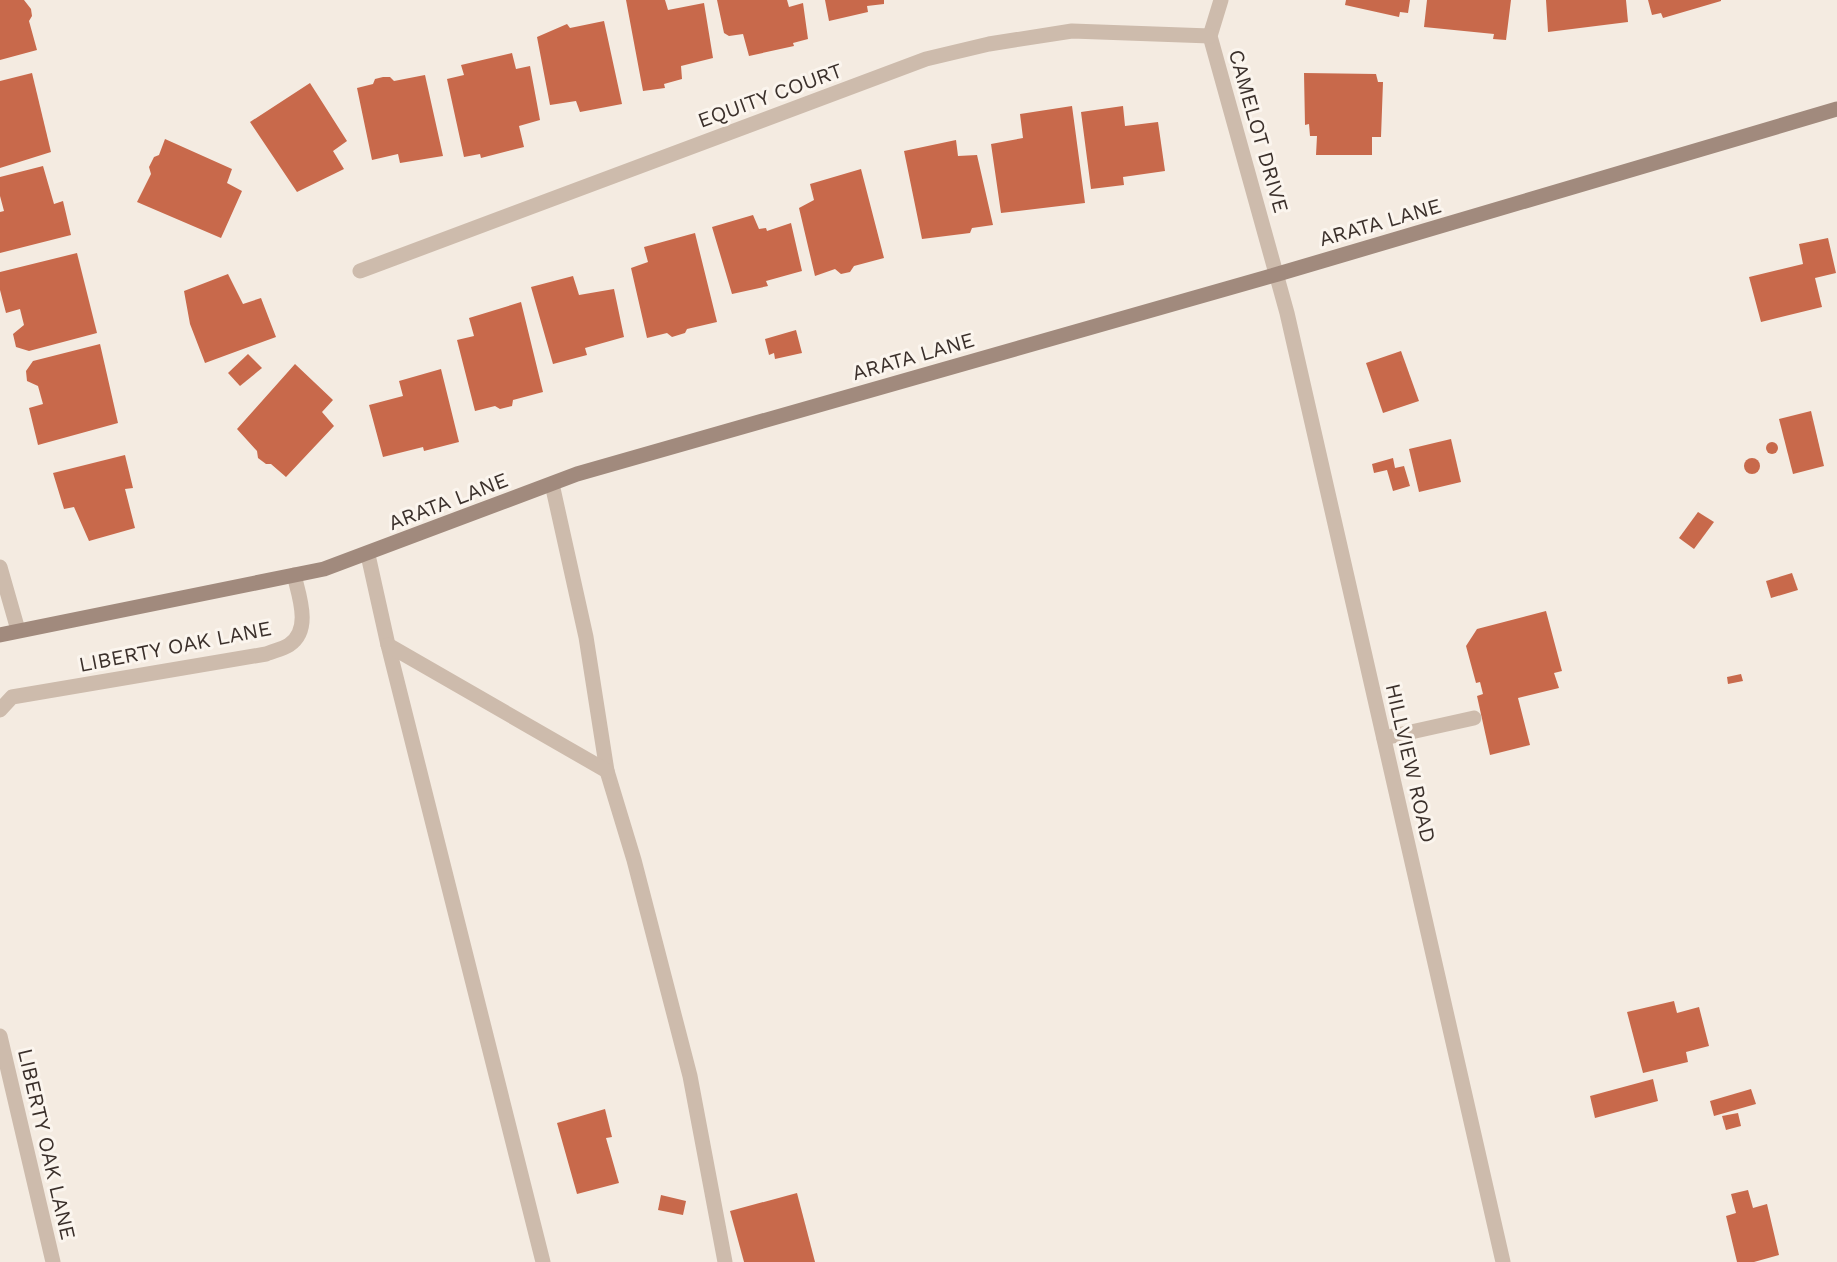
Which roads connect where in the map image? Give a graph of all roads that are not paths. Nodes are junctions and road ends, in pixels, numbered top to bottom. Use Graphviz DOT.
graph roads {
  1 [pos="1221,0"];
  2 [pos="1210,36"];
  3 [pos="1837,109"];
  4 [pos="360,271"];
  5 [pos="1278,274"];
  6 [pos="552,484"];
  7 [pos="368,555"];
  8 [pos="0,567"];
  9 [pos="294,575"];
  10 [pos="18,630"];
  11 [pos="0,635"];
  12 [pos="388,645"];
  13 [pos="0,710"];
  14 [pos="1474,718"];
  15 [pos="1384,738"];
  16 [pos="607,771"];
  17 [pos="0,1036"];
  18 [pos="53,1262"];
  19 [pos="543,1262"];
  20 [pos="725,1262"];
  21 [pos="1503,1262"];
  1 -- 2 [label="street, CAMELOT DRIVE"];
  2 -- 4 [label="street, EQUITY COURT"];
  2 -- 5 [label="street, CAMELOT DRIVE"];
  3 -- 5 [label="street, ARATA LANE"];
  5 -- 6 [label="street, ARATA LANE"];
  5 -- 15 [label="street, HILLVIEW ROAD"];
  6 -- 7 [label="street, ARATA LANE"];
  6 -- 16 [label="street"];
  7 -- 9 [label="street, ARATA LANE"];
  7 -- 12 [label="street"];
  8 -- 10 [label="street"];
  9 -- 10 [label="street, ARATA LANE"];
  9 -- 13 [label="street, LIBERTY OAK LANE"];
  10 -- 11 [label="street, ARATA LANE"];
  12 -- 16 [label="street"];
  12 -- 19 [label="street"];
  14 -- 15 [label="street"];
  15 -- 21 [label="street, HILLVIEW ROAD"];
  16 -- 20 [label="street"];
  17 -- 18 [label="street, LIBERTY OAK LANE"];
}
